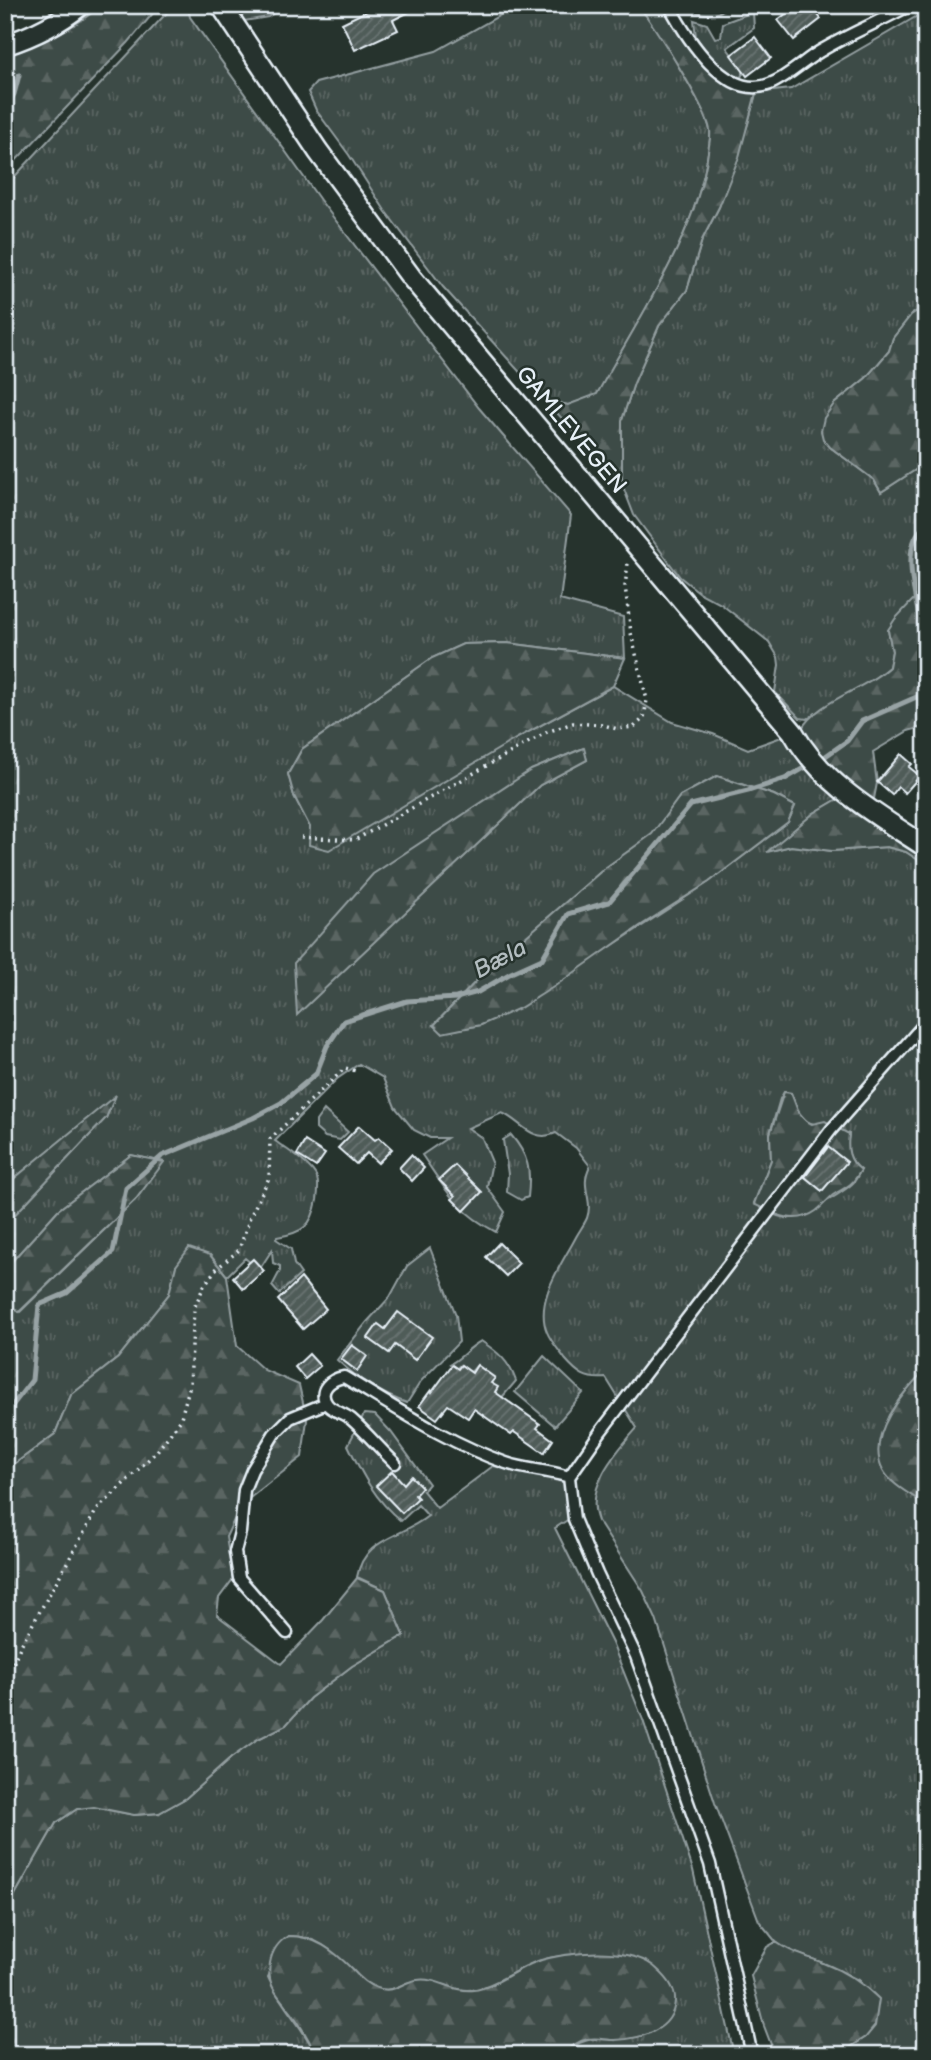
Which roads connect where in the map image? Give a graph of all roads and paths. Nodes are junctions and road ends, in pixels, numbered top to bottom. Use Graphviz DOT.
graph roads {
  1 [pos="81,5"];
  2 [pos="221,5"];
  3 [pos="669,5"];
  4 [pos="910,5"];
  5 [pos="5,46"];
  6 [pos="630,540"];
  7 [pos="301,837"];
  8 [pos="926,847"];
  9 [pos="926,1021"];
  10 [pos="356,1071"];
  11 [pos="326,1403"];
  12 [pos="395,1463"];
  13 [pos="569,1477"];
  14 [pos="287,1633"];
  15 [pos="5,1682"];
  16 [pos="752,2055"];
  1 -- 5 [label="street"];
  2 -- 6 [label="street, GAMLEVEGEN"];
  3 -- 4 [label="lane"];
  6 -- 7 [label="path"];
  6 -- 8 [label="street, GAMLEVEGEN"];
  9 -- 13 [label="lane"];
  10 -- 15 [label="path"];
  11 -- 12 [label="lane"];
  11 -- 13 [label="lane"];
  11 -- 14 [label="lane"];
  13 -- 16 [label="lane"];
}
